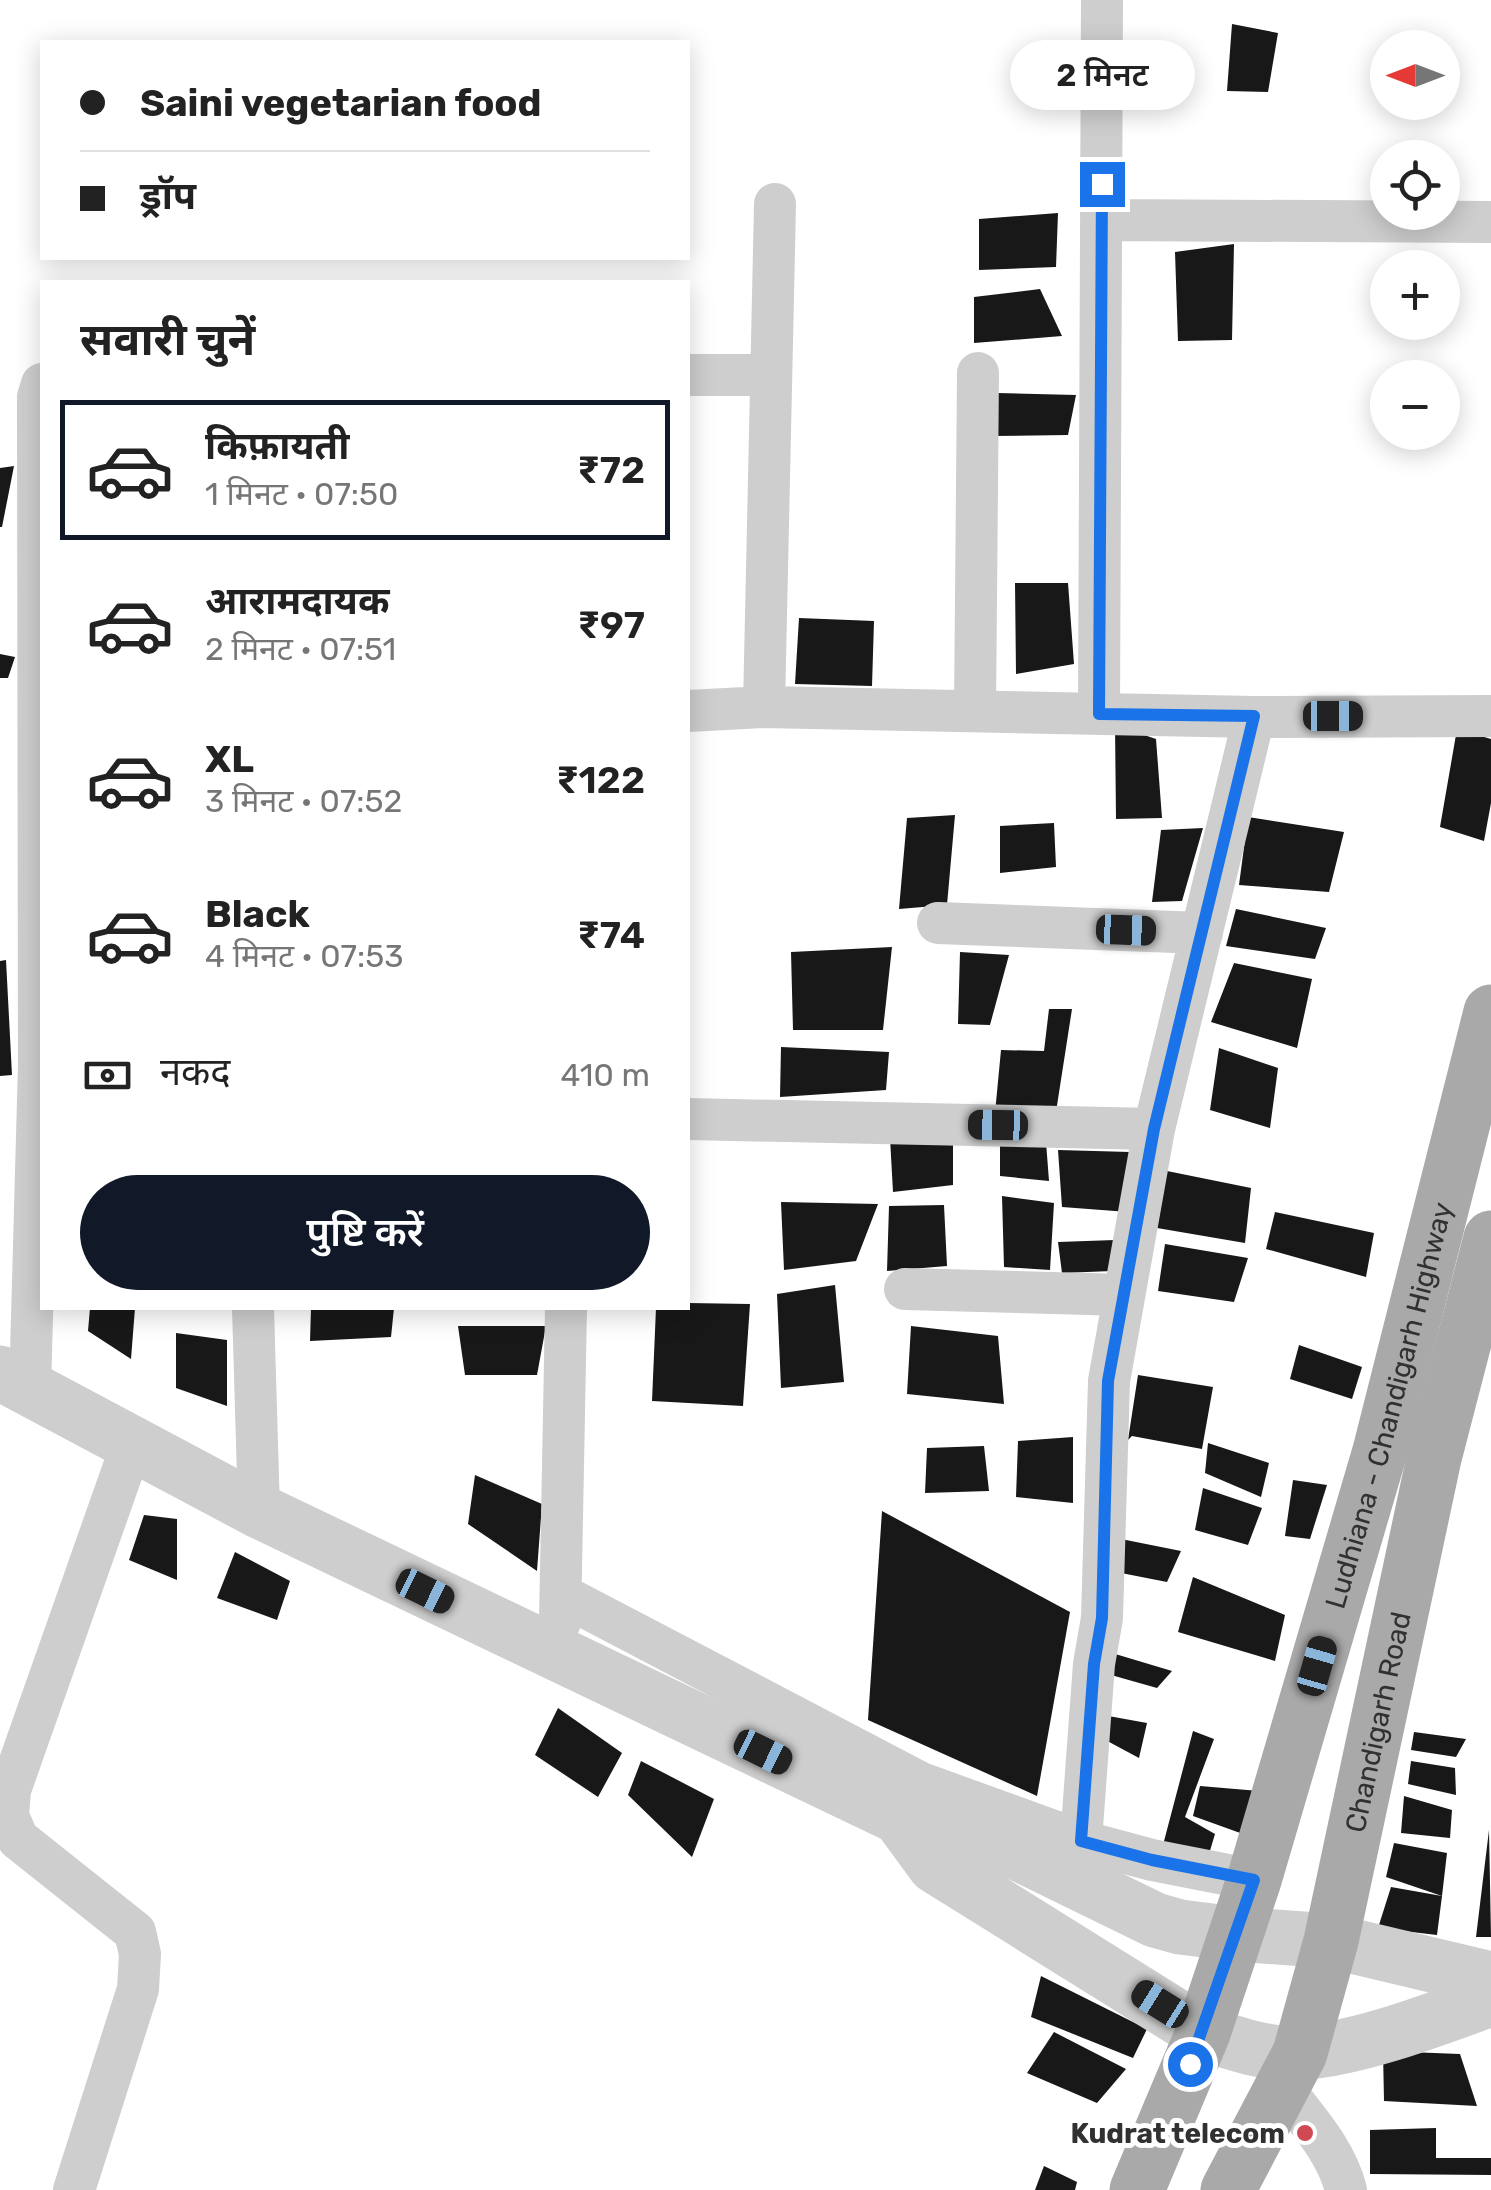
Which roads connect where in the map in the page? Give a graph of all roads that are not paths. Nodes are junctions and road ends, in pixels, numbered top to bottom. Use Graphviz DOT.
graph roads {
  1 [pos="1102,0"];
  2 [pos="775,204"];
  3 [pos="1102,220"];
  4 [pos="1491,222"];
  5 [pos="978,373"];
  6 [pos="690,375"];
  7 [pos="770,375"];
  8 [pos="40,390"];
  9 [pos="40,592"];
  10 [pos="764,707"];
  11 [pos="690,710"];
  12 [pos="975,711"];
  13 [pos="1099,714"];
  14 [pos="1254,716"];
  15 [pos="1491,716"];
  16 [pos="938,924"];
  17 [pos="1202,933"];
  18 [pos="1491,1012"];
  19 [pos="690,1119"];
  20 [pos="1154,1129"];
  21 [pos="1491,1238"];
  22 [pos="905,1290"];
  23 [pos="1124,1295"];
  24 [pos="253,1310"];
  25 [pos="566,1310"];
  26 [pos="1479,1336"];
  27 [pos="15,1381"];
  28 [pos="132,1444"];
  29 [pos="258,1511"];
  30 [pos="562,1595"];
  31 [pos="558,1655"];
  32 [pos="900,1818"];
  33 [pos="1081,1841"];
  34 [pos="1254,1880"];
  35 [pos="1236,1934"];
  36 [pos="1331,1941"];
  37 [pos="1491,1978"];
  38 [pos="1491,1999"];
  39 [pos="1203,2033"];
  40 [pos="1291,2070"];
  41 [pos="74,2190"];
  42 [pos="1137,2190"];
  43 [pos="1228,2190"];
  44 [pos="1346,2190"];
  1 -- 3 [label="street"];
  2 -- 7 [label="street"];
  3 -- 4 [label="street"];
  3 -- 13 [label="street"];
  5 -- 12 [label="street"];
  6 -- 7 [label="street"];
  7 -- 10 [label="street"];
  8 -- 9 [label="street"];
  9 -- 27 [label="street"];
  10 -- 11 [label="street"];
  10 -- 12 [label="street"];
  12 -- 13 [label="street"];
  13 -- 14 [label="street"];
  14 -- 15 [label="street"];
  14 -- 17 [label="street"];
  16 -- 17 [label="street"];
  17 -- 20 [label="street"];
  18 -- 34 [label="main road, Ludhiana - Chandigarh Highway"];
  19 -- 20 [label="street"];
  20 -- 23 [label="street"];
  21 -- 26 [label="main road, Chandigarh Road"];
  22 -- 23 [label="street"];
  23 -- 33 [label="street"];
  24 -- 29 [label="street"];
  25 -- 30 [label="street"];
  26 -- 36 [label="main road, Chandigarh Road"];
  27 -- 28 [label="street"];
  28 -- 29 [label="street"];
  28 -- 41 [label="street"];
  29 -- 31 [label="street"];
  30 -- 31 [label="street"];
  30 -- 33 [label="street"];
  31 -- 32 [label="street"];
  32 -- 35 [label="street"];
  32 -- 39 [label="street"];
  33 -- 34 [label="street"];
  34 -- 35 [label="main road, Ludhiana - Chandigarh Highway"];
  35 -- 36 [label="street"];
  35 -- 39 [label="main road, Ludhiana - Chandigarh Highway"];
  36 -- 37 [label="street"];
  36 -- 40 [label="main road, Chandigarh Road"];
  38 -- 40 [label="street"];
  39 -- 40 [label="street"];
  39 -- 42 [label="main road, Ludhiana - Chandigarh Highway"];
  40 -- 43 [label="main road, Chandigarh Road"];
  40 -- 44 [label="street"];
}
